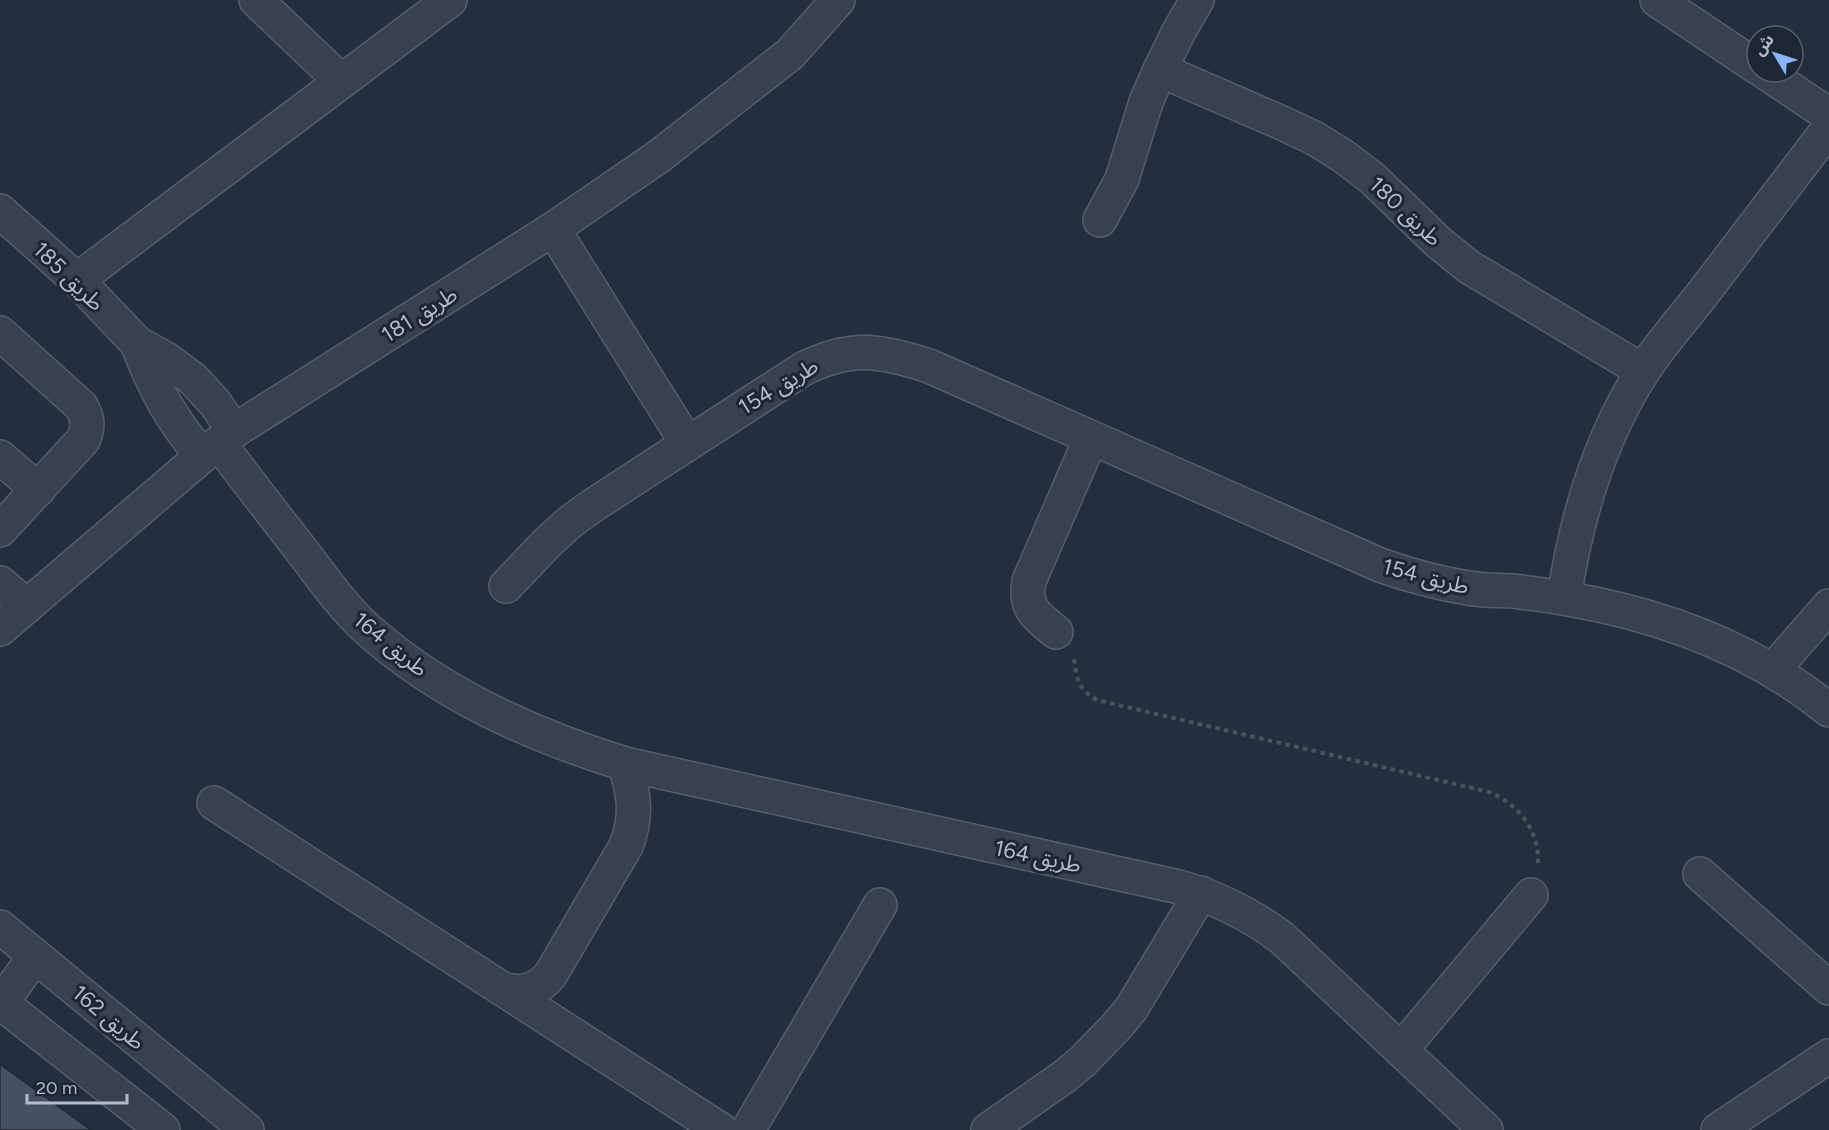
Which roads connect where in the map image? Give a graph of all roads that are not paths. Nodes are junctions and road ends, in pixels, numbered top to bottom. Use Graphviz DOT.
graph roads {
  1 [pos="256,0"];
  2 [pos="450,0"];
  3 [pos="838,0"];
  4 [pos="1197,0"];
  5 [pos="1679,6"];
  6 [pos="1745,58"];
  7 [pos="1160,70"];
  8 [pos="341,81"];
  9 [pos="1783,84"];
  10 [pos="1829,115"];
  11 [pos="1829,129"];
  12 [pos="0,211"];
  13 [pos="1100,219"];
  14 [pos="553,229"];
  15 [pos="77,280"];
  16 [pos="0,333"];
  17 [pos="137,343"];
  18 [pos="1643,371"];
  19 [pos="1091,438"];
  20 [pos="218,443"];
  21 [pos="687,444"];
  22 [pos="0,457"];
  23 [pos="38,490"];
  24 [pos="0,530"];
  25 [pos="0,583"];
  26 [pos="506,586"];
  27 [pos="1564,598"];
  28 [pos="27,606"];
  29 [pos="1829,606"];
  30 [pos="0,629"];
  31 [pos="1056,632"];
  32 [pos="1773,670"];
  33 [pos="1829,710"];
  34 [pos="625,764"];
  35 [pos="214,804"];
  36 [pos="1700,874"];
  37 [pos="1201,893"];
  38 [pos="1531,895"];
  39 [pos="880,905"];
  40 [pos="0,927"];
  41 [pos="35,956"];
  42 [pos="1829,988"];
  43 [pos="505,990"];
  44 [pos="0,1002"];
  45 [pos="1401,1050"];
  46 [pos="1829,1056"];
  47 [pos="163,1130"];
  48 [pos="247,1130"];
  49 [pos="721,1130"];
  50 [pos="748,1130"];
  51 [pos="988,1130"];
  52 [pos="1486,1130"];
  53 [pos="1718,1130"];
  1 -- 8 [label="street"];
  2 -- 8 [label="street"];
  3 -- 14 [label="street, طريق 181"];
  4 -- 7 [label="street"];
  5 -- 6 [label="street"];
  7 -- 13 [label="street"];
  7 -- 18 [label="street, طريق 180"];
  8 -- 15 [label="street"];
  9 -- 10 [label="street"];
  11 -- 18 [label="street"];
  12 -- 15 [label="street, طريق 185"];
  14 -- 20 [label="street, طريق 181"];
  14 -- 21 [label="street"];
  15 -- 17 [label="street, طريق 185"];
  16 -- 23 [label="street"];
  17 -- 20 [label="street, طريق 185"];
  17 -- 20 [label="street, طريق 185"];
  18 -- 27 [label="street"];
  19 -- 21 [label="street, طريق 154"];
  19 -- 27 [label="street, طريق 154"];
  19 -- 31 [label="street"];
  20 -- 28 [label="street, طريق 181"];
  20 -- 34 [label="street, طريق 164"];
  21 -- 26 [label="street, طريق 154"];
  22 -- 23 [label="street"];
  23 -- 24 [label="street"];
  25 -- 28 [label="street"];
  27 -- 32 [label="street, طريق 154"];
  28 -- 30 [label="street, طريق 181"];
  29 -- 32 [label="street"];
  32 -- 33 [label="street, طريق 154"];
  34 -- 37 [label="street, طريق 164"];
  34 -- 43 [label="street"];
  35 -- 43 [label="street"];
  36 -- 42 [label="street"];
  37 -- 45 [label="street, طريق 164"];
  37 -- 51 [label="street"];
  38 -- 45 [label="street"];
  39 -- 50 [label="street"];
  40 -- 41 [label="street, طريق 162"];
  41 -- 44 [label="street"];
  41 -- 48 [label="street, طريق 162"];
  43 -- 49 [label="street"];
  44 -- 47 [label="street"];
  45 -- 52 [label="street, طريق 164"];
  46 -- 53 [label="street"];
}
